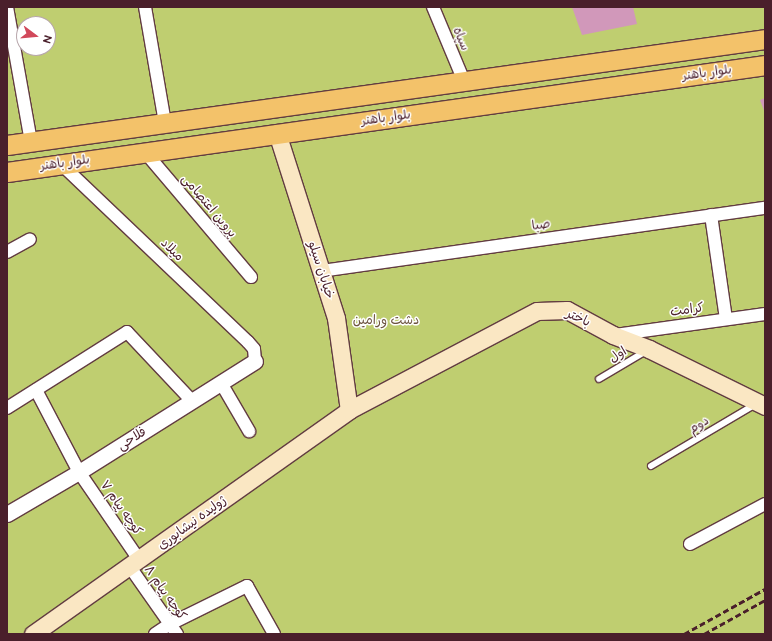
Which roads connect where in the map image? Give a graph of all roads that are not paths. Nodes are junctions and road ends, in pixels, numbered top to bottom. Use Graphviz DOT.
graph roads {
  1 [pos="7,7"];
  2 [pos="145,7"];
  3 [pos="433,7"];
  4 [pos="8,21"];
  5 [pos="765,39"];
  6 [pos="627,58"];
  7 [pos="12,63"];
  8 [pos="765,64"];
  9 [pos="464,81"];
  10 [pos="629,84"];
  11 [pos="165,123"];
  12 [pos="277,133"];
  13 [pos="31,142"];
  14 [pos="7,145"];
  15 [pos="145,152"];
  16 [pos="61,164"];
  17 [pos="7,172"];
  18 [pos="765,208"];
  19 [pos="711,215"];
  20 [pos="30,239"];
  21 [pos="7,252"];
  22 [pos="321,271"];
  23 [pos="251,277"];
  24 [pos="765,314"];
  25 [pos="726,319"];
  26 [pos="613,335"];
  27 [pos="649,349"];
  28 [pos="254,361"];
  29 [pos="599,379"];
  30 [pos="221,383"];
  31 [pos="36,390"];
  32 [pos="192,401"];
  33 [pos="762,405"];
  34 [pos="7,408"];
  35 [pos="350,410"];
  36 [pos="249,431"];
  37 [pos="651,466"];
  38 [pos="79,472"];
  39 [pos="765,504"];
  40 [pos="7,514"];
  41 [pos="690,544"];
  42 [pos="135,564"];
  43 [pos="170,624"];
  44 [pos="33,634"];
  45 [pos="155,634"];
  46 [pos="177,634"];
  47 [pos="274,634"];
  1 -- 4 [label="street"];
  2 -- 11 [label="street"];
  3 -- 9 [label="street, سپاه"];
  4 -- 7 [label="street"];
  5 -- 6 [label="main road, بلوار باهنر"];
  6 -- 9 [label="main road, بلوار باهنر"];
  6 -- 10 [label="main road"];
  7 -- 13 [label="street"];
  8 -- 10 [label="main road, بلوار باهنر"];
  9 -- 11 [label="main road, بلوار باهنر"];
  10 -- 12 [label="main road, بلوار باهنر"];
  11 -- 13 [label="main road, بلوار باهنر"];
  12 -- 15 [label="main road, بلوار باهنر"];
  12 -- 22 [label="main road, خیابان سیلو"];
  13 -- 14 [label="main road, بلوار باهنر"];
  15 -- 16 [label="main road, بلوار باهنر"];
  15 -- 23 [label="street, پروین اعتصامی"];
  16 -- 17 [label="main road, بلوار باهنر"];
  16 -- 28 [label="street, میلاد"];
  18 -- 19 [label="street, صبا"];
  19 -- 22 [label="street, صبا"];
  19 -- 25 [label="street"];
  20 -- 21 [label="street"];
  22 -- 35 [label="main road, خیابان سیلو"];
  24 -- 25 [label="street, کرامت"];
  25 -- 26 [label="street, کرامت"];
  26 -- 27 [label="main road, باختر"];
  26 -- 35 [label="main road, باختر"];
  27 -- 29 [label="lane, اول"];
  27 -- 33 [label="main road, باختر"];
  28 -- 30 [label="street, فلاحی"];
  30 -- 32 [label="street, فلاحی"];
  30 -- 36 [label="street"];
  31 -- 32 [label="street"];
  31 -- 34 [label="street"];
  31 -- 38 [label="street, کوچه پیام ۷"];
  32 -- 38 [label="street, فلاحی"];
  33 -- 37 [label="lane, دوم"];
  35 -- 42 [label="main road, ژولیده نیشابوری"];
  38 -- 40 [label="street, فلاحی"];
  38 -- 42 [label="street, کوچه پیام ۷"];
  39 -- 41 [label="street"];
  42 -- 43 [label="street, کوچه پیام ۸"];
  42 -- 44 [label="main road, ژولیده نیشابوری"];
  43 -- 45 [label="street"];
  43 -- 46 [label="street, کوچه پیام ۸"];
  43 -- 47 [label="street"];
}
